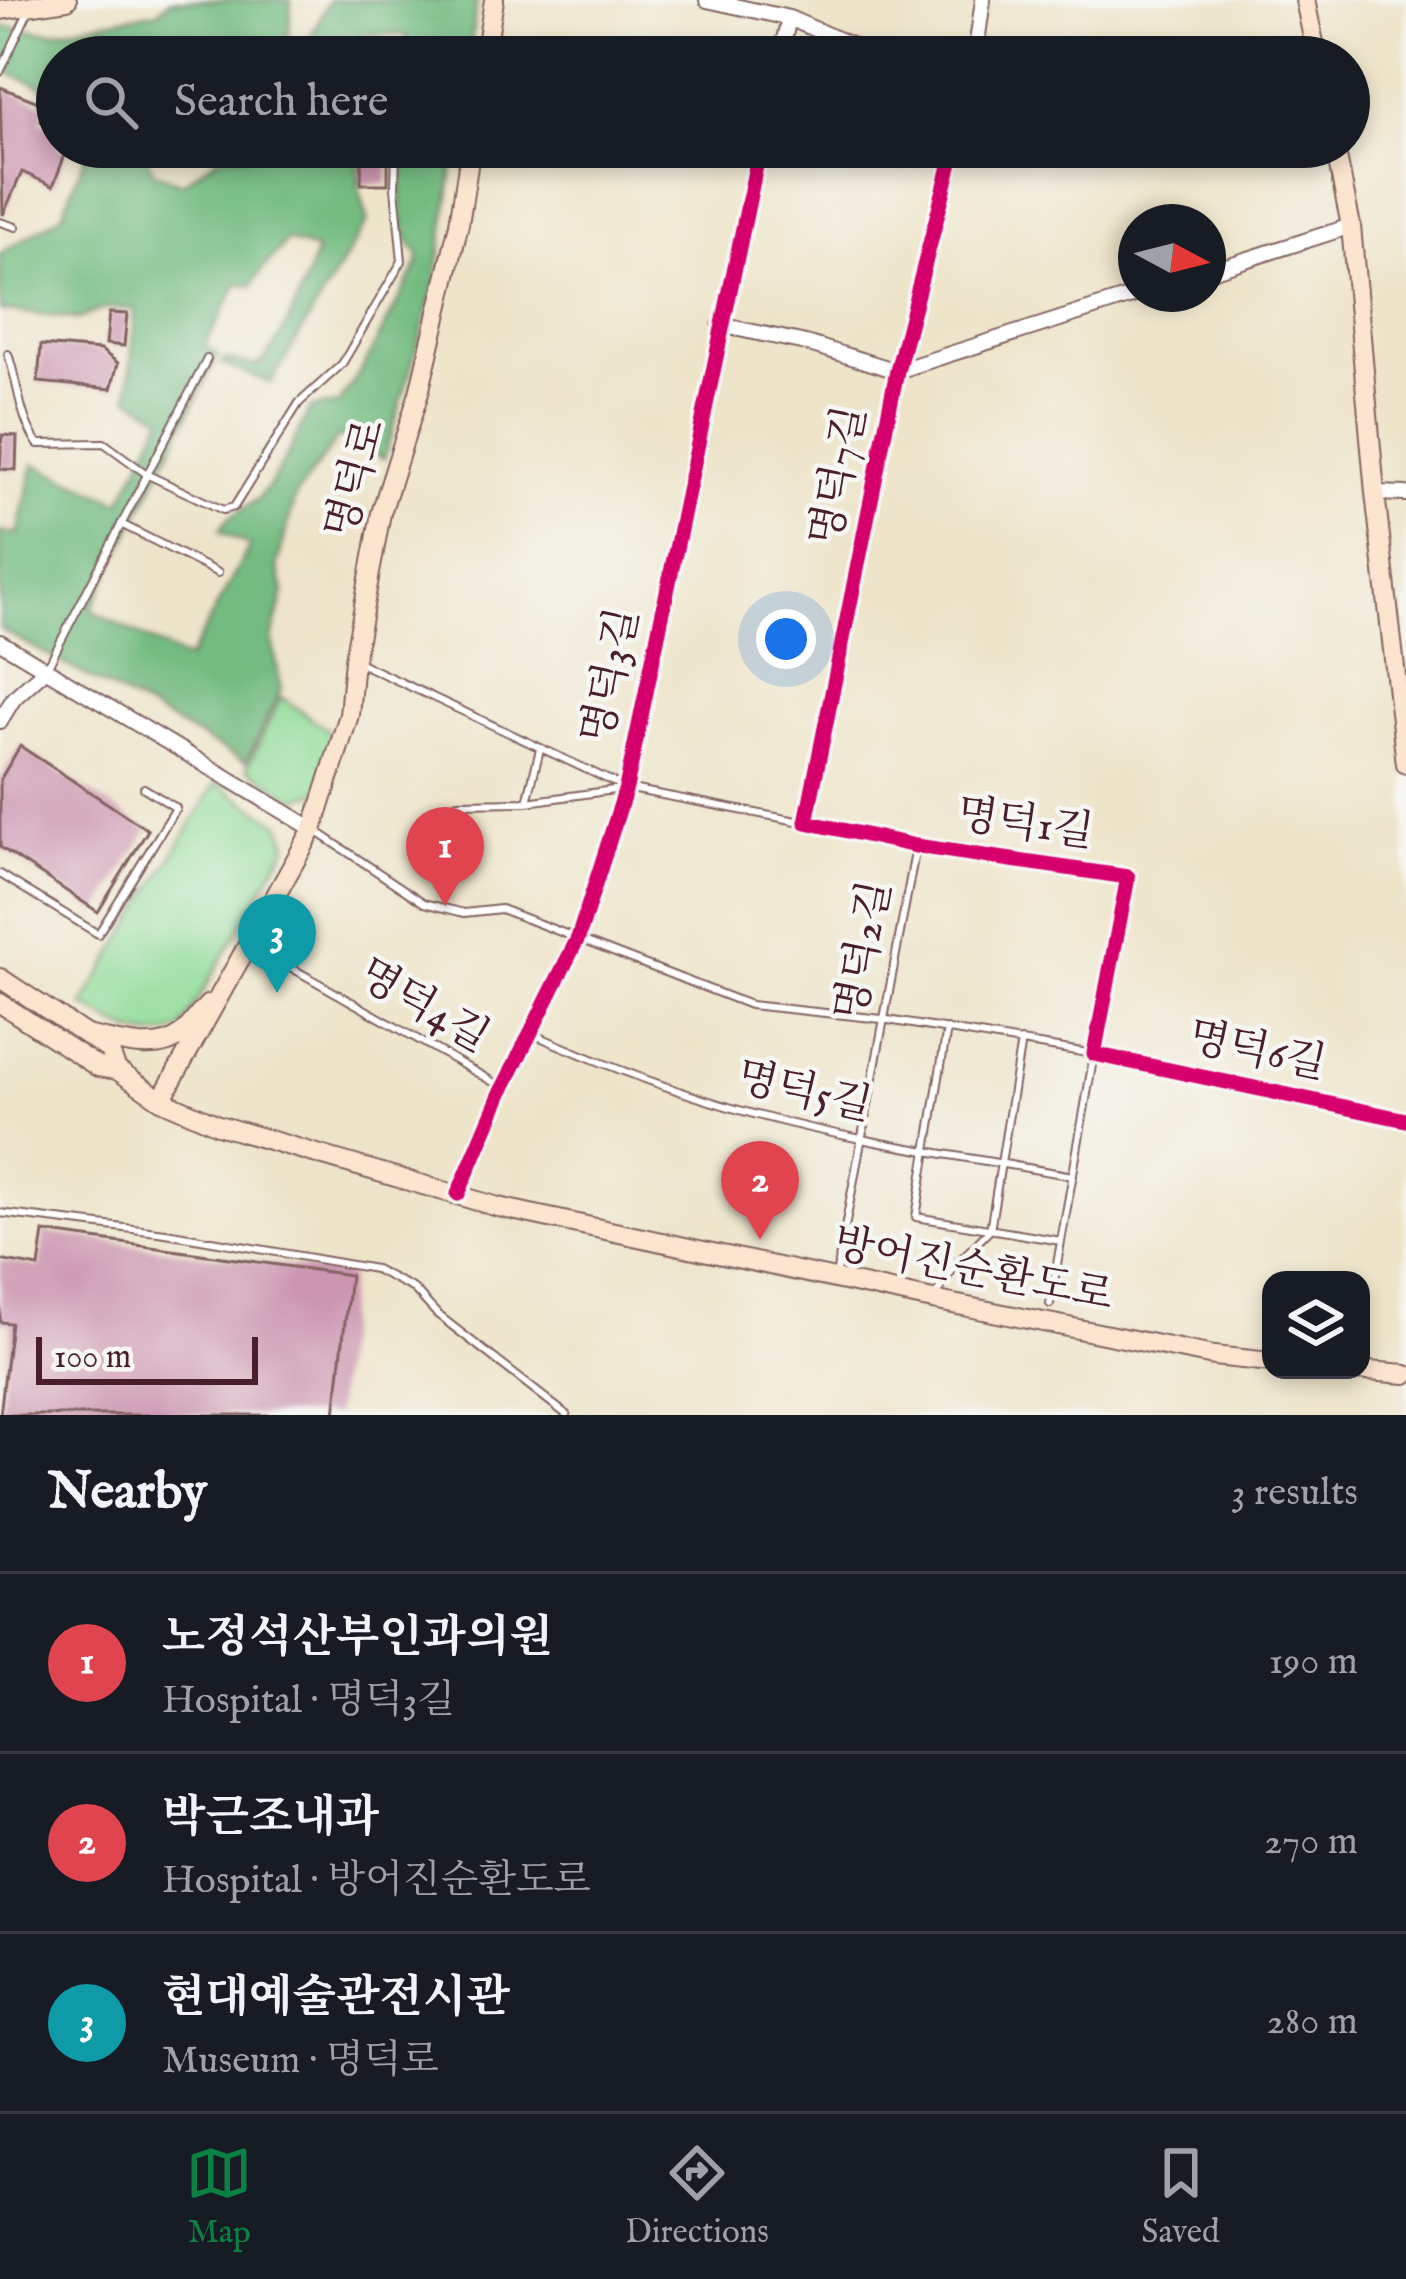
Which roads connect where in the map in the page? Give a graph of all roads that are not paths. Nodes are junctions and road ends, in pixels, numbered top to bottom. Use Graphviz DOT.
graph roads {
  1 [pos="68,0"];
  2 [pos="494,0"];
  3 [pos="707,0"];
  4 [pos="983,0"];
  5 [pos="1305,0"];
  6 [pos="14,5"];
  7 [pos="789,18"];
  8 [pos="488,36"];
  9 [pos="785,36"];
  10 [pos="830,36"];
  11 [pos="978,36"];
  12 [pos="1313,36"];
  13 [pos="0,72"];
  14 [pos="395,168"];
  15 [pos="468,168"];
  16 [pos="755,168"];
  17 [pos="950,168"];
  18 [pos="1339,168"];
  19 [pos="0,221"];
  20 [pos="16,226"];
  21 [pos="1351,226"];
  22 [pos="1226,266"];
  23 [pos="1118,300"];
  24 [pos="720,325"];
  25 [pos="8,354"];
  26 [pos="208,359"];
  27 [pos="897,371"];
  28 [pos="148,475"];
  29 [pos="1375,493"];
  30 [pos="1406,494"];
  31 [pos="121,524"];
  32 [pos="218,573"];
  33 [pos="0,642"];
  34 [pos="354,660"];
  35 [pos="46,669"];
  36 [pos="0,721"];
  37 [pos="540,749"];
  38 [pos="1406,764"];
  39 [pos="144,788"];
  40 [pos="626,788"];
  41 [pos="527,802"];
  42 [pos="457,803"];
  43 [pos="806,822"];
  44 [pos="313,829"];
  45 [pos="916,846"];
  46 [pos="0,874"];
  47 [pos="578,938"];
  48 [pos="250,944"];
  49 [pos="0,978"];
  50 [pos="222,994"];
  51 [pos="0,1003"];
  52 [pos="883,1018"];
  53 [pos="947,1029"];
  54 [pos="532,1034"];
  55 [pos="86,1035"];
  56 [pos="1022,1040"];
  57 [pos="1094,1054"];
  58 [pos="117,1070"];
  59 [pos="503,1088"];
  60 [pos="161,1100"];
  61 [pos="1406,1120"];
  62 [pos="862,1139"];
  63 [pos="927,1149"];
  64 [pos="1000,1163"];
  65 [pos="1072,1176"];
  66 [pos="458,1194"];
  67 [pos="0,1214"];
  68 [pos="990,1230"];
  69 [pos="1061,1241"];
  70 [pos="836,1280"];
  71 [pos="933,1300"];
  72 [pos="1051,1304"];
  73 [pos="1262,1361"];
  74 [pos="1370,1371"];
  75 [pos="1406,1374"];
  76 [pos="567,1415"];
  1 -- 6 [label="street"];
  2 -- 8 [label="street"];
  3 -- 7 [label="street"];
  4 -- 11 [label="street"];
  5 -- 12 [label="street"];
  6 -- 13 [label="lane"];
  7 -- 9 [label="street"];
  7 -- 10 [label="street"];
  14 -- 28 [label="lane"];
  15 -- 34 [label="street, 명덕로"];
  16 -- 24 [label="street, 명덕3길"];
  17 -- 27 [label="street, 명덕7길"];
  18 -- 21 [label="street"];
  19 -- 20 [label="lane"];
  21 -- 22 [label="street"];
  21 -- 29 [label="street"];
  23 -- 27 [label="street"];
  24 -- 27 [label="street"];
  24 -- 40 [label="street, 명덕3길"];
  25 -- 28 [label="lane"];
  26 -- 28 [label="lane"];
  27 -- 43 [label="street, 명덕7길"];
  28 -- 31 [label="lane"];
  29 -- 30 [label="street"];
  29 -- 38 [label="street"];
  31 -- 32 [label="lane"];
  31 -- 35 [label="lane"];
  33 -- 35 [label="street"];
  34 -- 37 [label="lane"];
  34 -- 44 [label="street, 명덕로"];
  35 -- 36 [label="street"];
  35 -- 44 [label="street"];
  37 -- 40 [label="lane"];
  37 -- 41 [label="lane"];
  39 -- 46 [label="lane"];
  40 -- 41 [label="lane"];
  40 -- 43 [label="lane"];
  40 -- 47 [label="street, 명덕3길"];
  41 -- 42 [label="lane"];
  43 -- 45 [label="street, 명덕1길"];
  44 -- 47 [label="lane, 명덕6길"];
  44 -- 48 [label="street, 명덕로"];
  45 -- 52 [label="lane, 명덕2길"];
  45 -- 57 [label="street, 명덕1길"];
  47 -- 52 [label="lane, 명덕6길"];
  47 -- 54 [label="street, 명덕3길"];
  48 -- 50 [label="street, 명덕로"];
  48 -- 59 [label="lane, 명덕4길"];
  49 -- 55 [label="street, 방어진순환도로"];
  50 -- 55 [label="street"];
  50 -- 60 [label="street, 명덕로"];
  51 -- 58 [label="street, 방어진순환도로"];
  52 -- 53 [label="lane, 명덕6길"];
  52 -- 62 [label="lane, 명덕2길"];
  53 -- 56 [label="lane, 명덕6길"];
  53 -- 63 [label="lane"];
  54 -- 59 [label="street, 명덕3길"];
  54 -- 62 [label="lane, 명덕5길"];
  55 -- 58 [label="street, 방어진순환도로"];
  56 -- 57 [label="lane, 명덕6길"];
  56 -- 64 [label="lane"];
  57 -- 61 [label="street, 명덕6길"];
  57 -- 65 [label="lane, 명덕1길"];
  58 -- 60 [label="street, 방어진순환도로"];
  59 -- 66 [label="street, 명덕3길"];
  60 -- 66 [label="street, 방어진순환도로"];
  62 -- 63 [label="lane, 명덕5길"];
  62 -- 70 [label="lane, 명덕2길"];
  63 -- 64 [label="lane, 명덕5길"];
  63 -- 68 [label="lane"];
  64 -- 65 [label="lane, 명덕5길"];
  64 -- 68 [label="lane"];
  65 -- 69 [label="lane, 명덕1길"];
  66 -- 70 [label="street, 방어진순환도로"];
  67 -- 76 [label="lane"];
  68 -- 69 [label="lane"];
  68 -- 71 [label="lane"];
  69 -- 72 [label="lane, 명덕1길"];
  70 -- 71 [label="street, 방어진순환도로"];
  71 -- 73 [label="street, 방어진순환도로"];
  74 -- 75 [label="street"];
}
